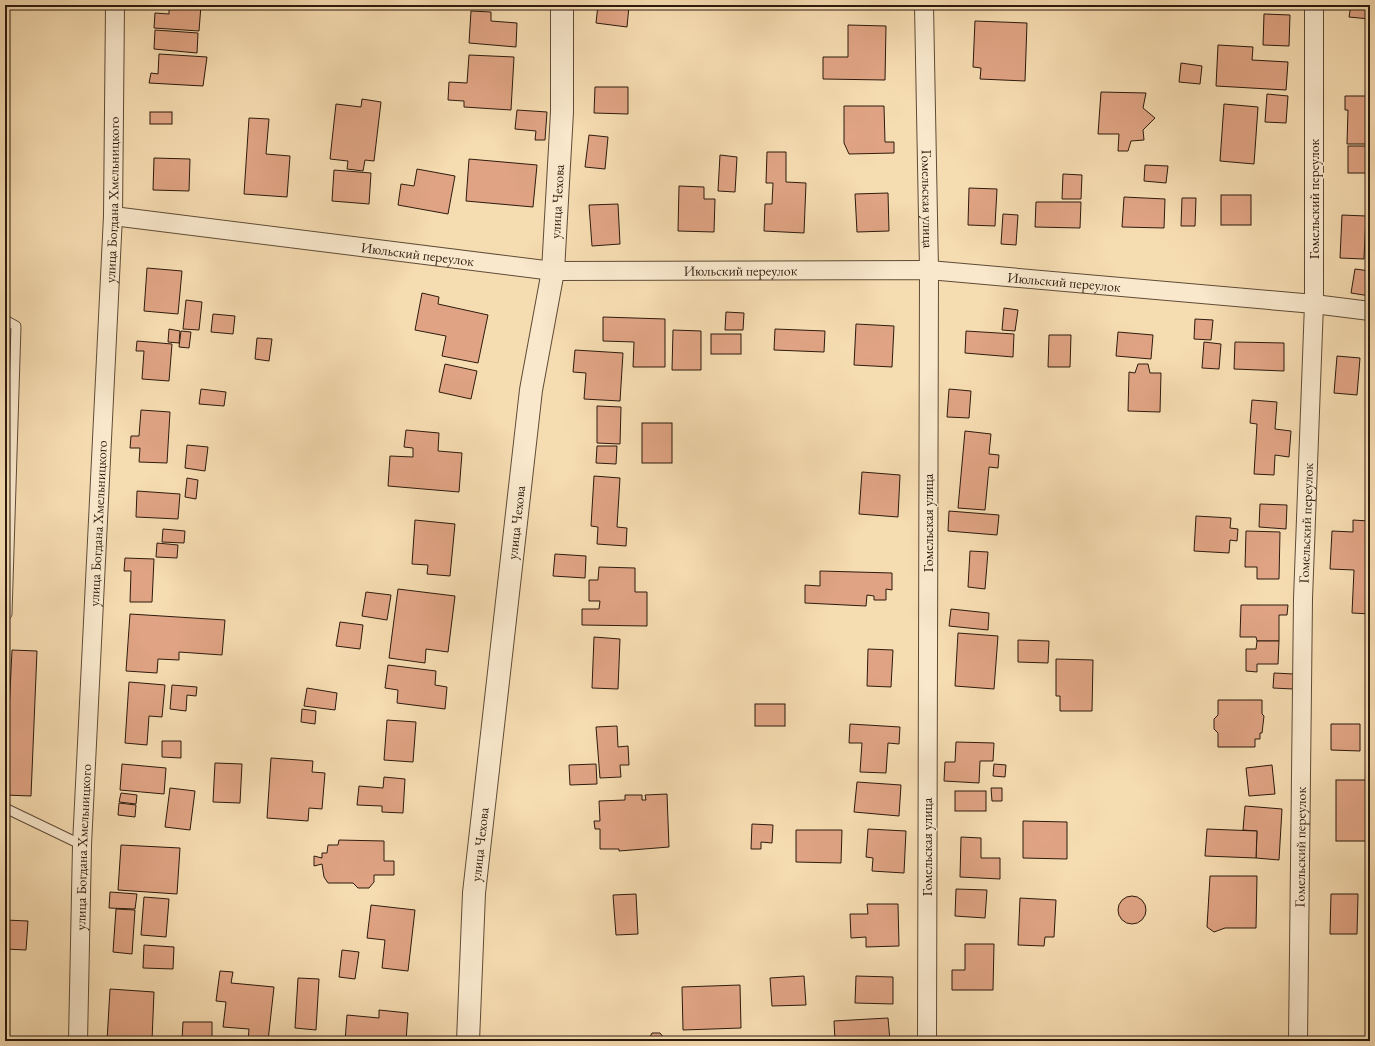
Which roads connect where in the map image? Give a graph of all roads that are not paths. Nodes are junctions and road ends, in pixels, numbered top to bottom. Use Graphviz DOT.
graph roads {
  1 [pos="115,5"];
  2 [pos="562,5"];
  3 [pos="924,5"];
  4 [pos="1314,5"];
  5 [pos="113,216"];
  6 [pos="929,270"];
  7 [pos="553,271"];
  8 [pos="1314,304"];
  9 [pos="1370,311"];
  10 [pos="5,320"];
  11 [pos="5,614"];
  12 [pos="5,808"];
  13 [pos="82,845"];
  14 [pos="78,1041"];
  15 [pos="468,1041"];
  16 [pos="927,1041"];
  17 [pos="1298,1041"];
  1 -- 5 [label="street, улица Богдана Хмельницкого"];
  2 -- 7 [label="street, улица Чехова"];
  3 -- 6 [label="street, Гомельская улица"];
  4 -- 8 [label="street, Гомельский переулок"];
  5 -- 7 [label="street, Июльский переулок"];
  5 -- 13 [label="street, улица Богдана Хмельницкого"];
  6 -- 7 [label="street, Июльский переулок"];
  6 -- 8 [label="street, Июльский переулок"];
  6 -- 16 [label="street, Гомельская улица"];
  7 -- 15 [label="street, улица Чехова"];
  8 -- 9 [label="street, Июльский переулок"];
  8 -- 17 [label="street, Гомельский переулок"];
  10 -- 11 [label="lane"];
  12 -- 13 [label="lane"];
  13 -- 14 [label="street, улица Богдана Хмельницкого"];
}
